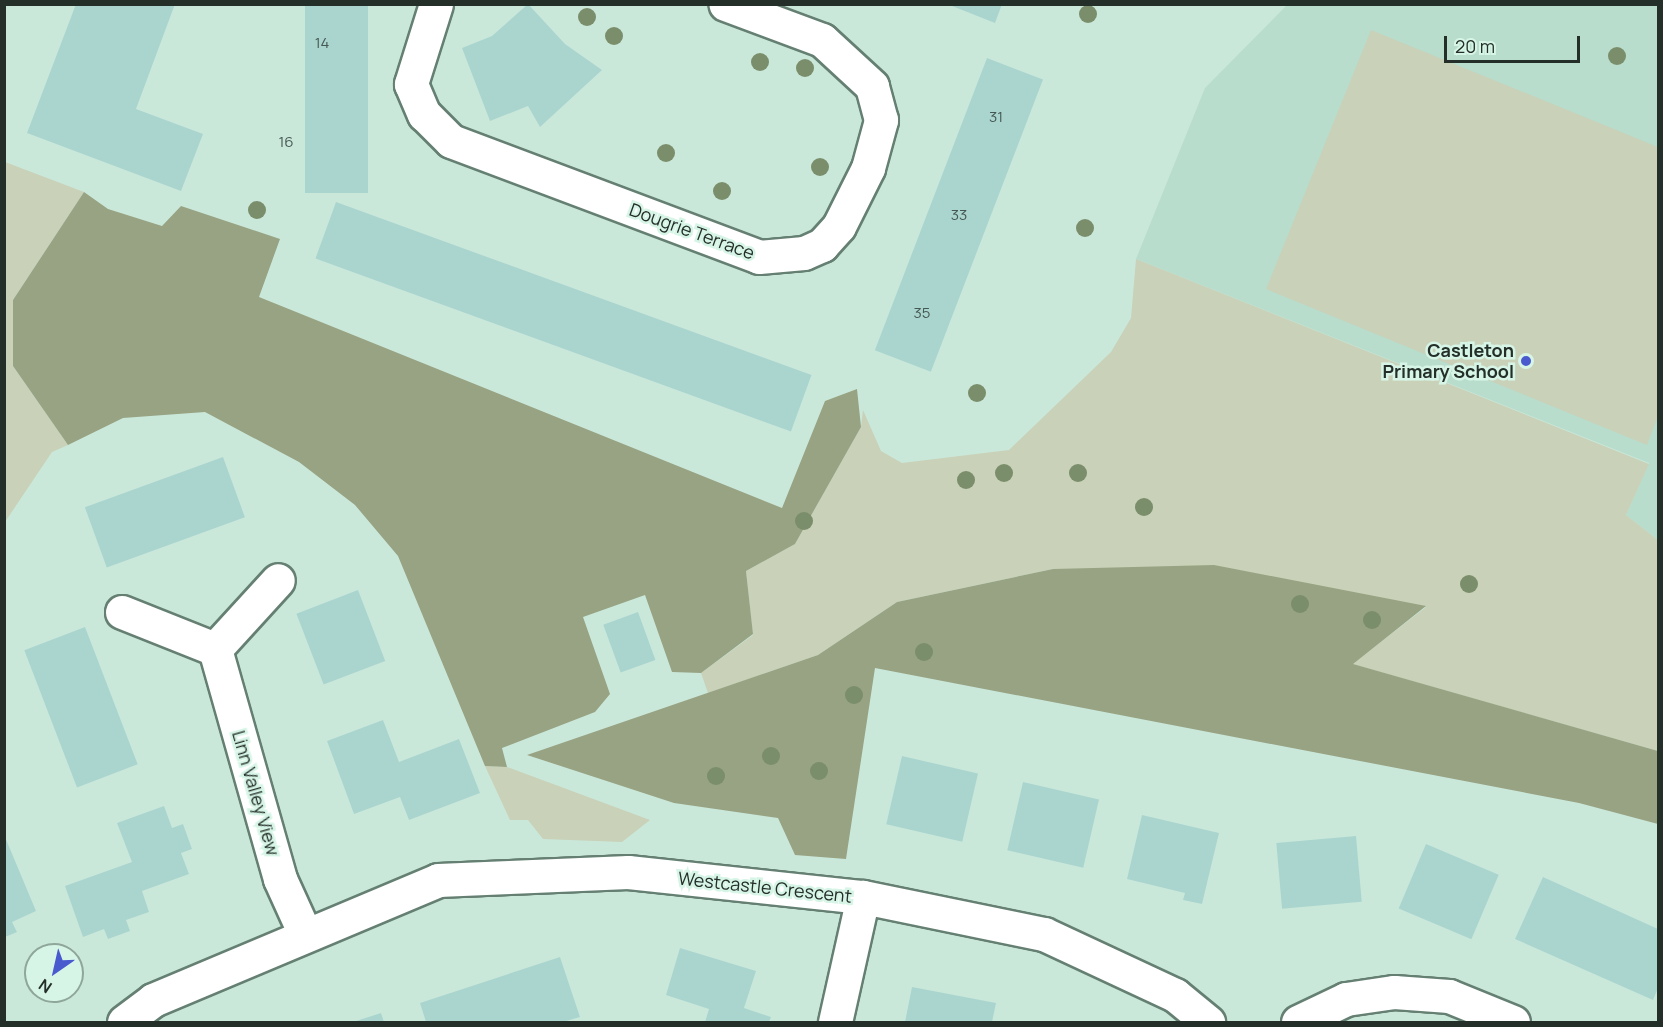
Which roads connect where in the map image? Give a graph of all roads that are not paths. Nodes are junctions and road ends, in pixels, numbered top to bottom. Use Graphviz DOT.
graph roads {
  1 [pos="436,4"];
  2 [pos="725,4"];
  3 [pos="278,580"];
  4 [pos="122,612"];
  5 [pos="215,649"];
  6 [pos="863,897"];
  7 [pos="305,934"];
  8 [pos="124,1023"];
  9 [pos="835,1023"];
  10 [pos="1208,1023"];
  11 [pos="1298,1023"];
  12 [pos="1513,1023"];
  1 -- 2 [label="street, Dougrie Terrace"];
  3 -- 5 [label="street"];
  4 -- 5 [label="street"];
  5 -- 7 [label="street, Linn Valley View"];
  6 -- 7 [label="street, Westcastle Crescent"];
  6 -- 9 [label="street"];
  6 -- 10 [label="street, Westcastle Crescent"];
  7 -- 8 [label="street, Westcastle Crescent"];
  11 -- 12 [label="street"];
}
